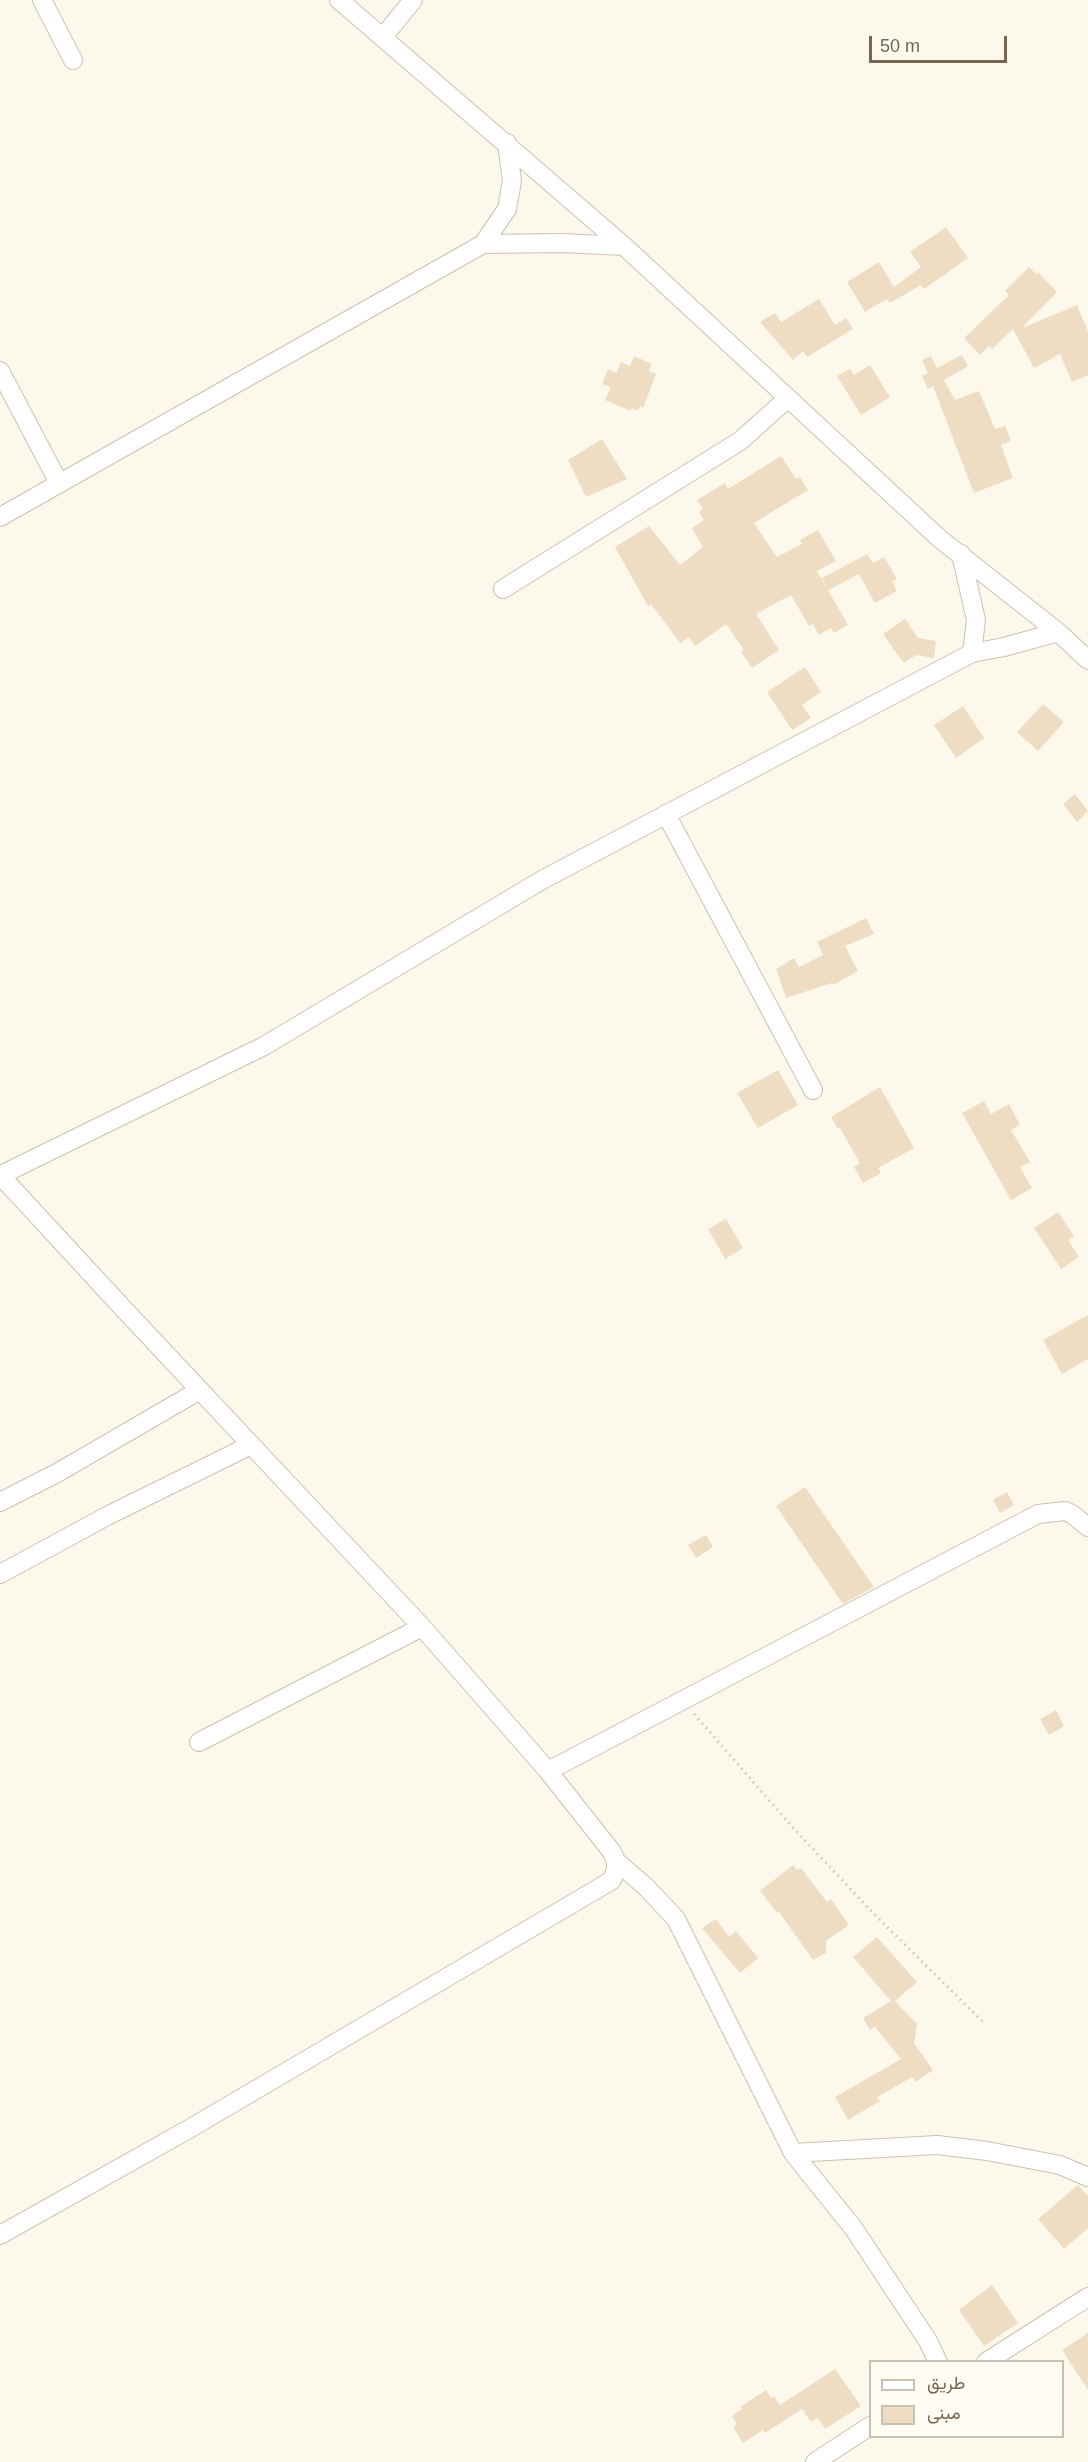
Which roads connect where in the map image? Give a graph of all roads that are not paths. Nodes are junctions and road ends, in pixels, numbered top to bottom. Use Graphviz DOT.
graph roads {
  1 [pos="42,0"];
  2 [pos="339,0"];
  3 [pos="413,0"];
  4 [pos="383,37"];
  5 [pos="73,60"];
  6 [pos="507,143"];
  7 [pos="483,244"];
  8 [pos="624,246"];
  9 [pos="0,370"];
  10 [pos="788,398"];
  11 [pos="59,483"];
  12 [pos="0,517"];
  13 [pos="961,554"];
  14 [pos="503,589"];
  15 [pos="1058,632"];
  16 [pos="972,653"];
  17 [pos="1088,660"];
  18 [pos="666,814"];
  19 [pos="813,1090"];
  20 [pos="0,1175"];
  21 [pos="200,1390"];
  22 [pos="251,1445"];
  23 [pos="0,1502"];
  24 [pos="1088,1527"];
  25 [pos="0,1574"];
  26 [pos="422,1627"];
  27 [pos="199,1742"];
  28 [pos="548,1771"];
  29 [pos="616,1861"];
  30 [pos="794,2152"];
  31 [pos="1088,2177"];
  32 [pos="0,2235"];
  33 [pos="1088,2297"];
  34 [pos="938,2360"];
  35 [pos="988,2360"];
  36 [pos="869,2427"];
  37 [pos="815,2462"];
  1 -- 5 [label="street"];
  2 -- 4 [label="street"];
  3 -- 4 [label="street"];
  4 -- 6 [label="street"];
  6 -- 7 [label="street"];
  6 -- 8 [label="street"];
  7 -- 8 [label="street"];
  7 -- 11 [label="street"];
  8 -- 10 [label="street"];
  9 -- 11 [label="street"];
  10 -- 13 [label="street"];
  10 -- 14 [label="street"];
  11 -- 12 [label="street"];
  13 -- 15 [label="street"];
  13 -- 16 [label="street"];
  15 -- 16 [label="street"];
  15 -- 17 [label="street"];
  16 -- 18 [label="street"];
  18 -- 19 [label="street"];
  18 -- 20 [label="street"];
  20 -- 21 [label="street"];
  21 -- 22 [label="street"];
  21 -- 23 [label="street"];
  22 -- 25 [label="street"];
  22 -- 26 [label="street"];
  24 -- 28 [label="street"];
  26 -- 27 [label="street"];
  26 -- 28 [label="street"];
  28 -- 29 [label="street"];
  29 -- 30 [label="street"];
  29 -- 32 [label="street"];
  30 -- 31 [label="street"];
  30 -- 34 [label="street"];
  33 -- 35 [label="street"];
  36 -- 37 [label="street"];
}
